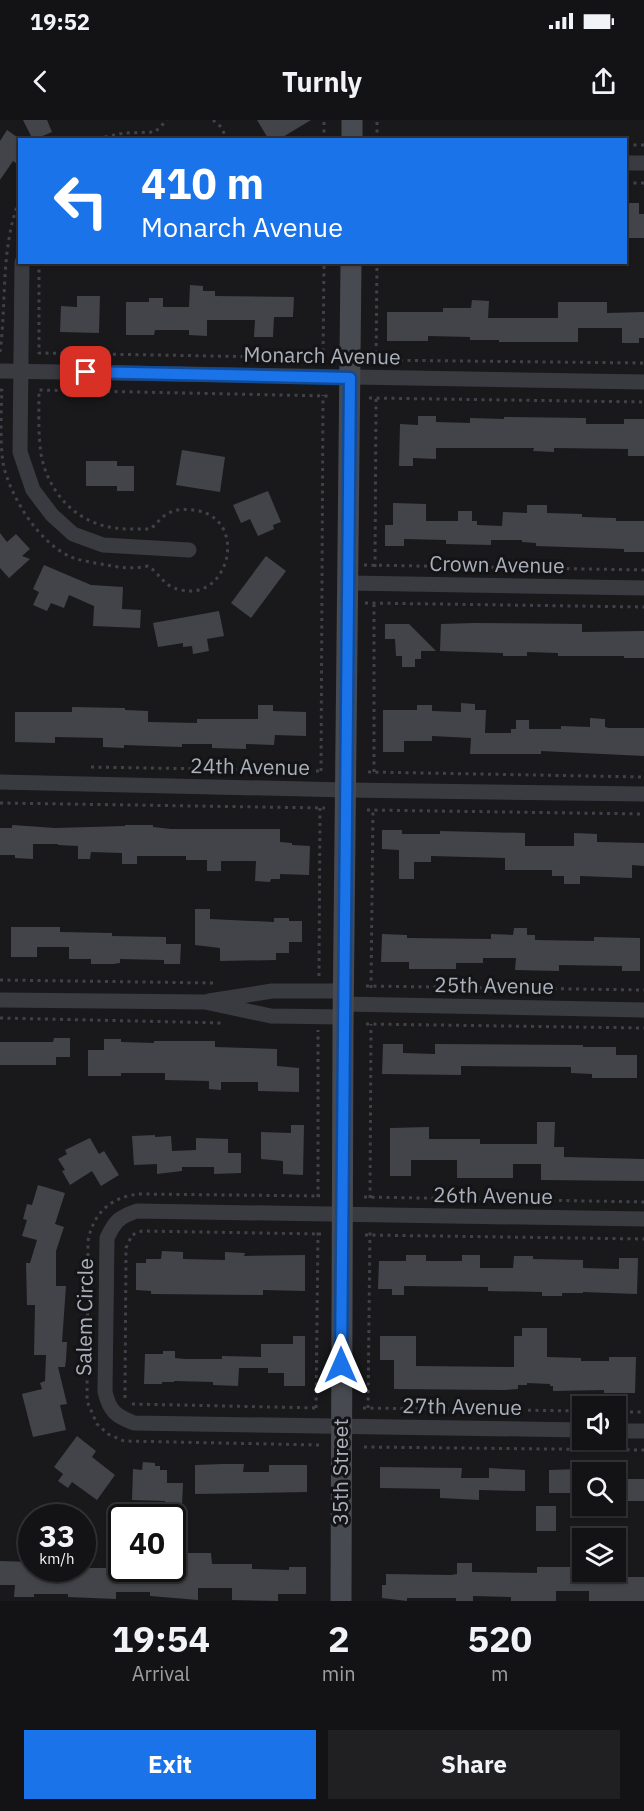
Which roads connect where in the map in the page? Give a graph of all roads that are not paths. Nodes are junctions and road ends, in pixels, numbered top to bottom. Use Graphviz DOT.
graph roads {
  1 [pos="352,120"];
  2 [pos="352,138"];
  3 [pos="627,163"];
  4 [pos="644,163"];
  5 [pos="22,264"];
  6 [pos="351,264"];
  7 [pos="0,371"];
  8 [pos="21,371"];
  9 [pos="350,378"];
  10 [pos="644,382"];
  11 [pos="189,550"];
  12 [pos="349,584"];
  13 [pos="644,588"];
  14 [pos="0,782"];
  15 [pos="346,790"];
  16 [pos="644,794"];
  17 [pos="0,999"];
  18 [pos="205,1002"];
  19 [pos="343,1004"];
  20 [pos="644,1010"];
  21 [pos="342,1215"];
  22 [pos="644,1219"];
  23 [pos="341,1426"];
  24 [pos="572,1430"];
  25 [pos="626,1431"];
  26 [pos="644,1431"];
  27 [pos="341,1601"];
  1 -- 2 [label="street"];
  3 -- 4 [label="street"];
  5 -- 8 [label="street"];
  6 -- 9 [label="street, 35th Street"];
  7 -- 8 [label="street, Monarch Avenue"];
  8 -- 9 [label="street, Monarch Avenue"];
  8 -- 11 [label="street"];
  9 -- 10 [label="street, Monarch Avenue"];
  9 -- 12 [label="street, 35th Street"];
  12 -- 13 [label="street, Crown Avenue"];
  12 -- 15 [label="street, 35th Street"];
  14 -- 15 [label="street, 24th Avenue"];
  15 -- 16 [label="street, 24th Avenue"];
  15 -- 19 [label="street, 35th Street"];
  17 -- 18 [label="street"];
  18 -- 19 [label="street"];
  18 -- 19 [label="street"];
  19 -- 20 [label="street, 25th Avenue"];
  19 -- 21 [label="street, 35th Street"];
  21 -- 22 [label="street, 26th Avenue"];
  21 -- 23 [label="street, 35th Street"];
  21 -- 23 [label="street, Salem Circle"];
  23 -- 24 [label="street, 27th Avenue"];
  23 -- 27 [label="street, 35th Street"];
  25 -- 26 [label="street"];
}
